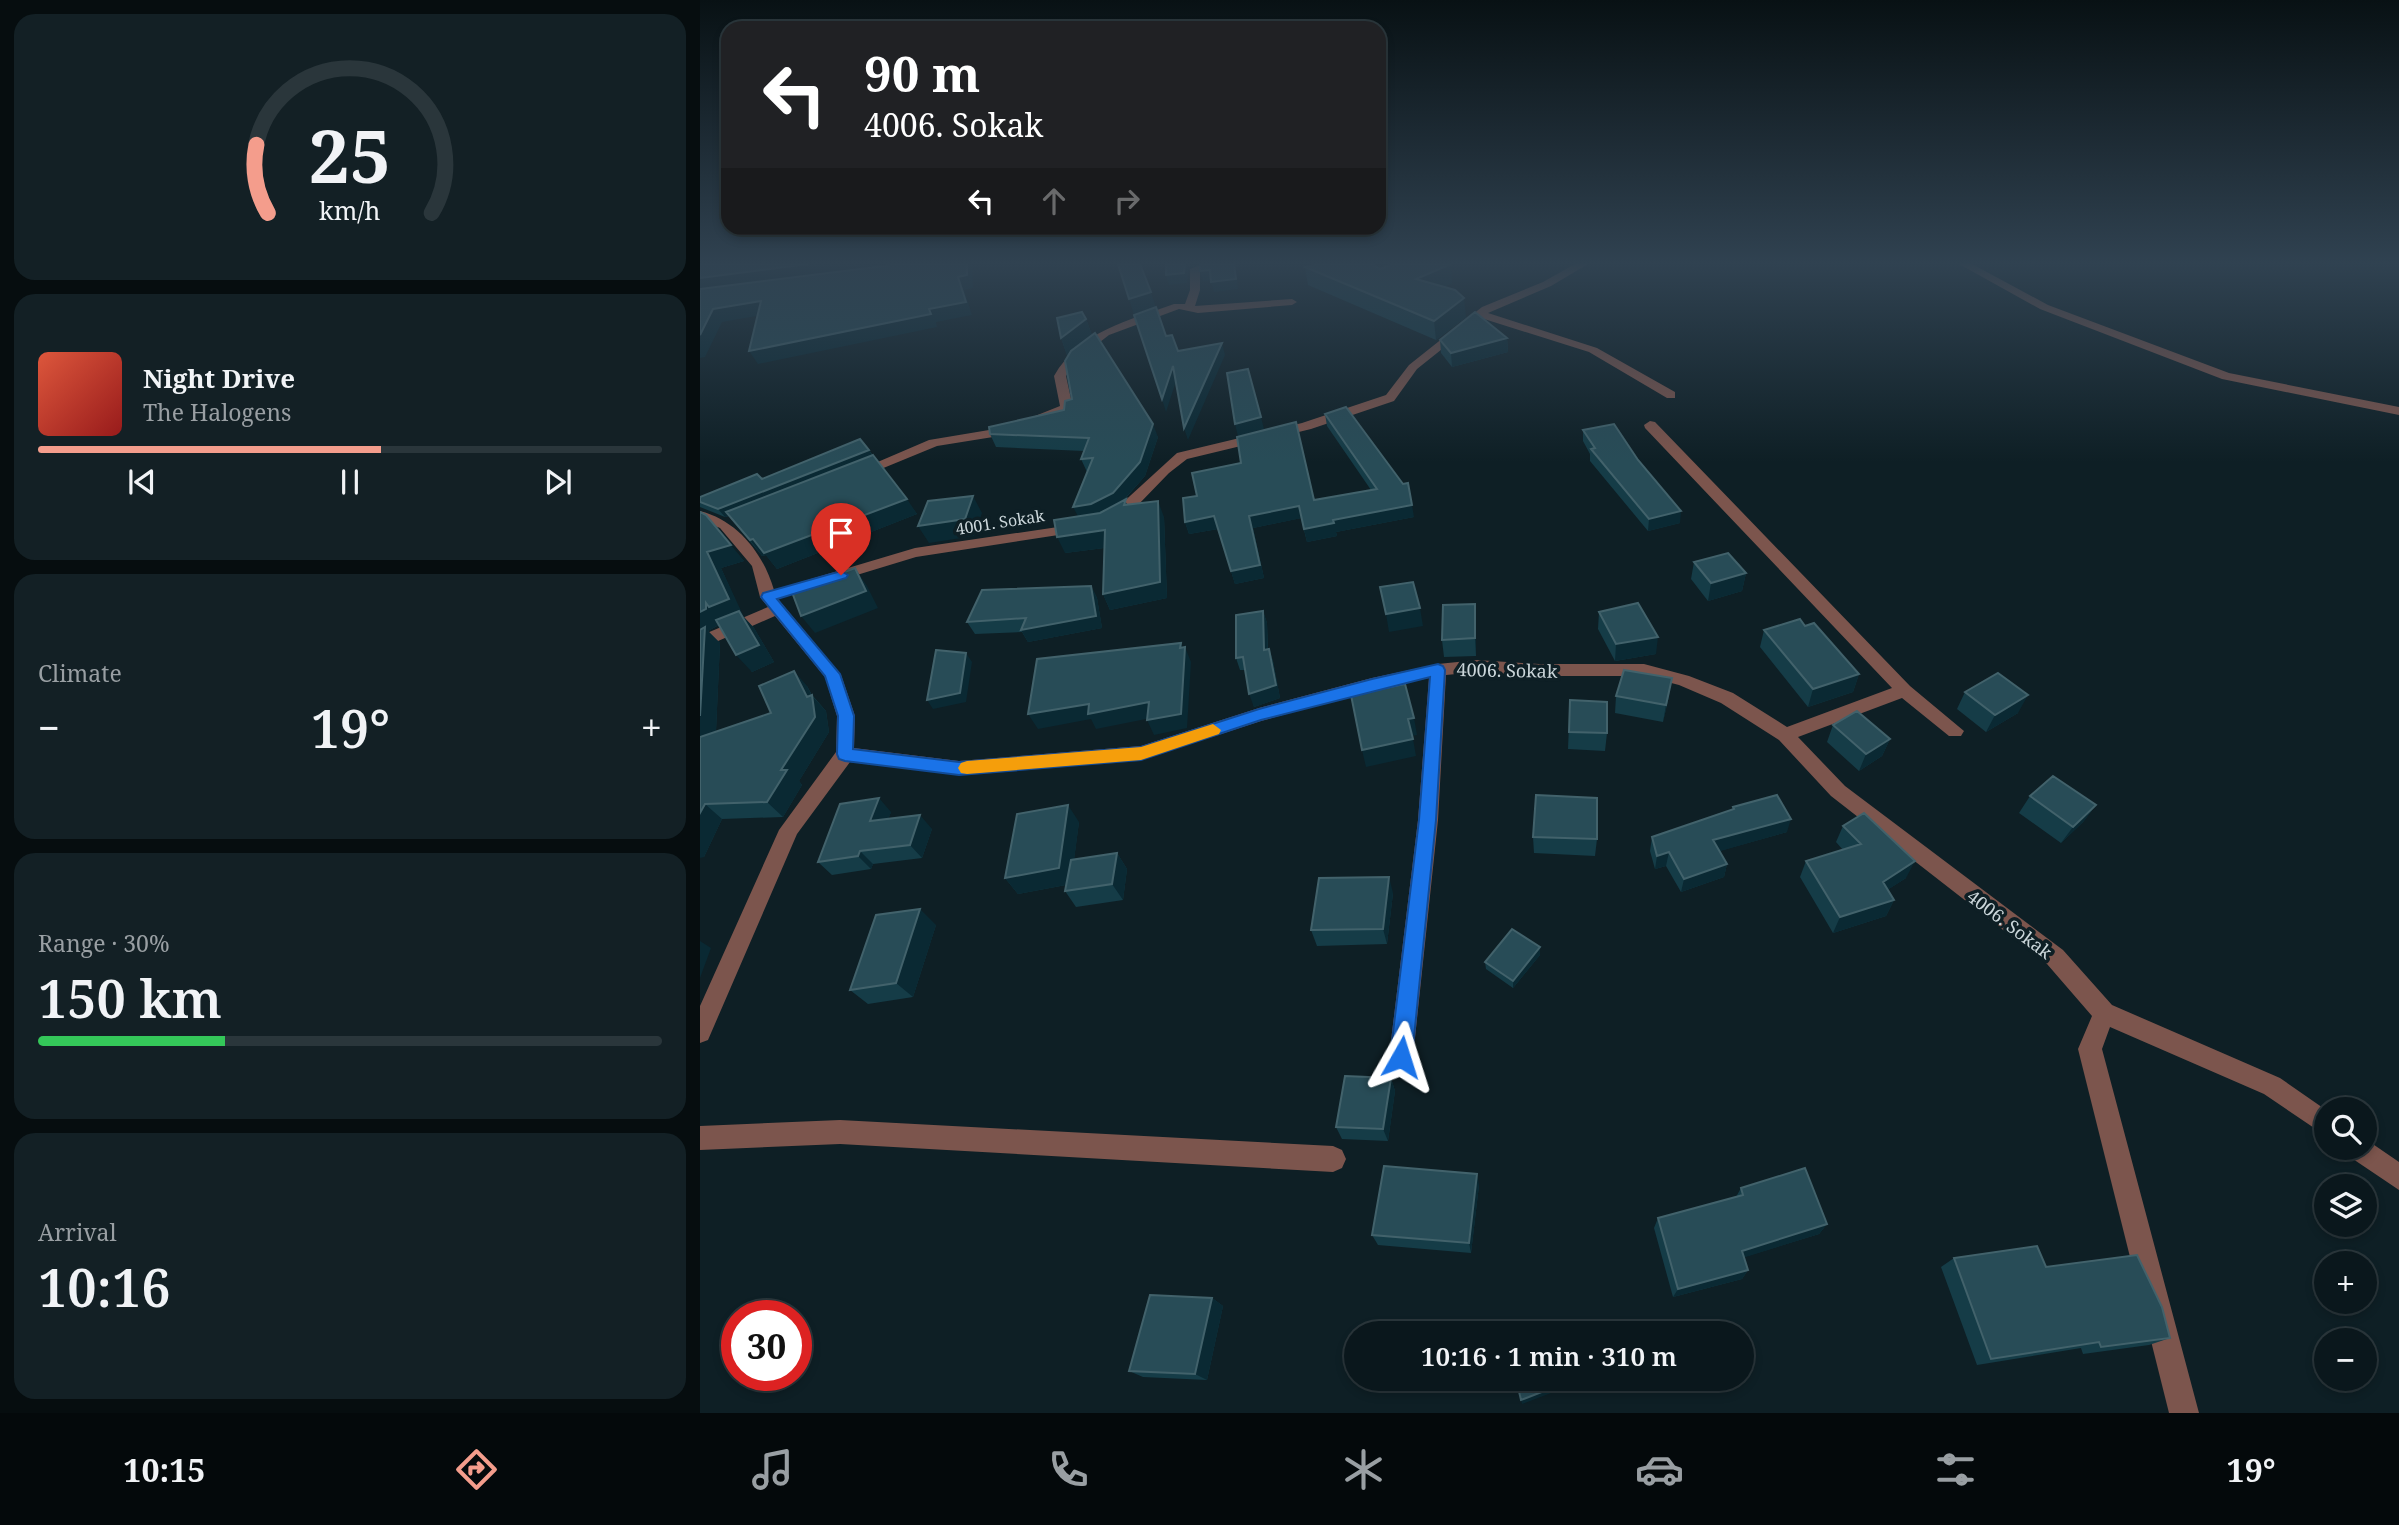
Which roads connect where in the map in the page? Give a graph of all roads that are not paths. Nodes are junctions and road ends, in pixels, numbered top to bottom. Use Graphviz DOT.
graph roads {
  1 [pos="1113,330"];
  2 [pos="1459,330"];
  3 [pos="1530,330"];
  4 [pos="2105,330"];
  5 [pos="1671,395"];
  6 [pos="2399,411"];
  7 [pos="1650,425"];
  8 [pos="845,479"];
  9 [pos="700,515"];
  10 [pos="773,603"];
  11 [pos="700,643"];
  12 [pos="1438,670"];
  13 [pos="1904,690"];
  14 [pos="1955,731"];
  15 [pos="1785,735"];
  16 [pos="845,754"];
  17 [pos="2104,1013"];
  18 [pos="700,1032"];
  19 [pos="1401,1057"];
  20 [pos="2314,1115"];
  21 [pos="700,1138"];
  22 [pos="1333,1159"];
  23 [pos="2376,1160"];
  24 [pos="2399,1177"];
  25 [pos="2184,1413"];
  1 -- 8 [label="street"];
  2 -- 10 [label="street, 4001. Sokak"];
  3 -- 5 [label="street"];
  4 -- 6 [label="street"];
  7 -- 13 [label="street"];
  9 -- 10 [label="street"];
  10 -- 11 [label="street, 4001. Sokak"];
  10 -- 16 [label="street"];
  12 -- 15 [label="street, 4006. Sokak"];
  12 -- 16 [label="street, 4006. Sokak"];
  12 -- 19 [label="street"];
  13 -- 14 [label="street"];
  13 -- 15 [label="street"];
  15 -- 17 [label="street, 4006. Sokak"];
  16 -- 18 [label="street"];
  17 -- 20 [label="street"];
  17 -- 25 [label="street"];
  21 -- 22 [label="street"];
  23 -- 24 [label="street"];
}
